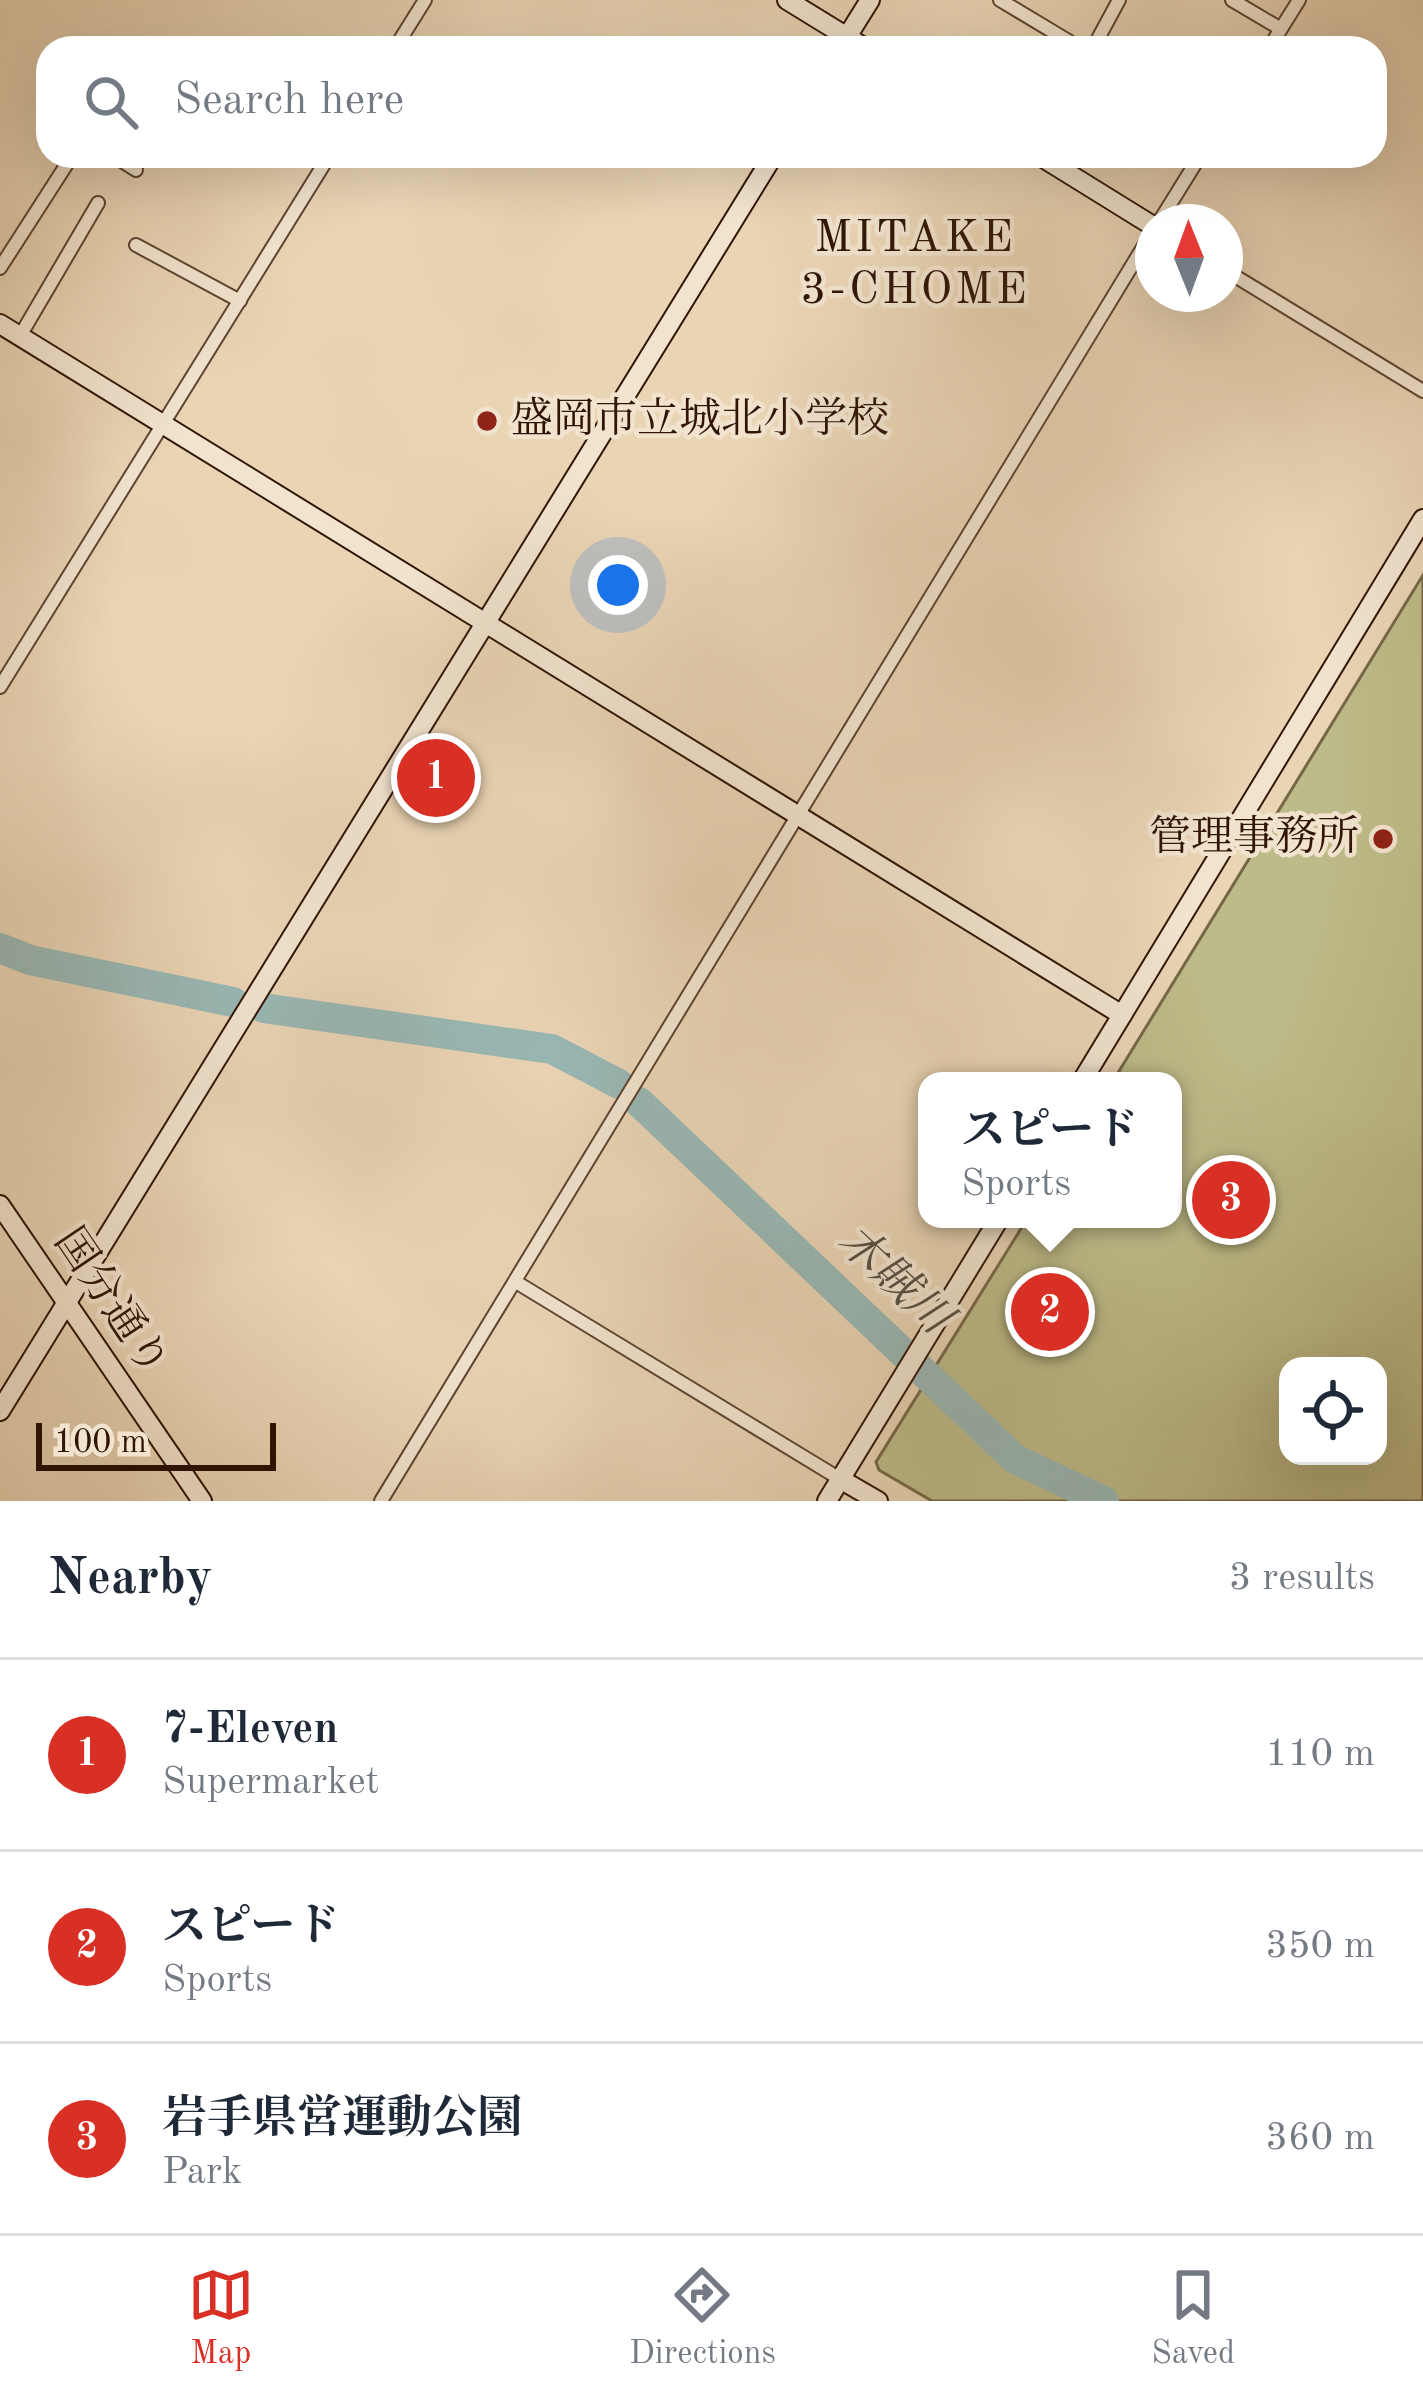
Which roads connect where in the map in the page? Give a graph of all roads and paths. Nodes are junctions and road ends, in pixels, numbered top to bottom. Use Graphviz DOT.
graph roads {
  1 [pos="425,0"];
  2 [pos="788,0"];
  3 [pos="870,0"];
  4 [pos="1000,0"];
  5 [pos="1119,0"];
  6 [pos="1232,0"];
  7 [pos="1299,0"];
  8 [pos="1281,29"];
  9 [pos="402,36"];
  10 [pos="836,36"];
  11 [pos="848,36"];
  12 [pos="1060,36"];
  13 [pos="1100,36"];
  14 [pos="1277,36"];
  15 [pos="64,168"];
  16 [pos="133,168"];
  17 [pos="322,168"];
  18 [pos="766,168"];
  19 [pos="1060,168"];
  20 [pos="1192,168"];
  21 [pos="136,170"];
  22 [pos="98,203"];
  23 [pos="1169,204"];
  24 [pos="1135,214"];
  25 [pos="136,244"];
  26 [pos="1135,259"];
  27 [pos="0,268"];
  28 [pos="1243,281"];
  29 [pos="240,301"];
  30 [pos="0,324"];
  31 [pos="20,336"];
  32 [pos="1423,392"];
  33 [pos="163,422"];
  34 [pos="1423,519"];
  35 [pos="482,623"];
  36 [pos="0,686"];
  37 [pos="796,815"];
  38 [pos="1122,1015"];
  39 [pos="1087,1072"];
  40 [pos="0,1205"];
  41 [pos="994,1228"];
  42 [pos="516,1282"];
  43 [pos="66,1302"];
  44 [pos="0,1412"];
  45 [pos="840,1479"];
  46 [pos="202,1501"];
  47 [pos="381,1501"];
  48 [pos="827,1501"];
  49 [pos="878,1501"];
  1 -- 9 [label="street"];
  2 -- 10 [label="street"];
  3 -- 11 [label="street"];
  4 -- 12 [label="street"];
  5 -- 13 [label="street"];
  6 -- 8 [label="street"];
  7 -- 8 [label="street"];
  8 -- 14 [label="street"];
  15 -- 27 [label="street"];
  16 -- 21 [label="street"];
  17 -- 29 [label="street"];
  18 -- 35 [label="street"];
  19 -- 24 [label="street"];
  20 -- 23 [label="street"];
  22 -- 31 [label="street"];
  25 -- 29 [label="street"];
  26 -- 37 [label="street"];
  28 -- 32 [label="street"];
  29 -- 33 [label="street"];
  30 -- 31 [label="street"];
  31 -- 33 [label="street"];
  33 -- 35 [label="street"];
  33 -- 36 [label="street"];
  34 -- 38 [label="street"];
  35 -- 37 [label="street"];
  35 -- 43 [label="street"];
  37 -- 38 [label="street"];
  37 -- 42 [label="street"];
  38 -- 39 [label="street"];
  40 -- 43 [label="street, 国分通り"];
  41 -- 45 [label="street"];
  42 -- 45 [label="street"];
  42 -- 47 [label="street"];
  43 -- 44 [label="street"];
  43 -- 46 [label="street, 国分通り"];
  45 -- 48 [label="street"];
  45 -- 49 [label="street"];
}
